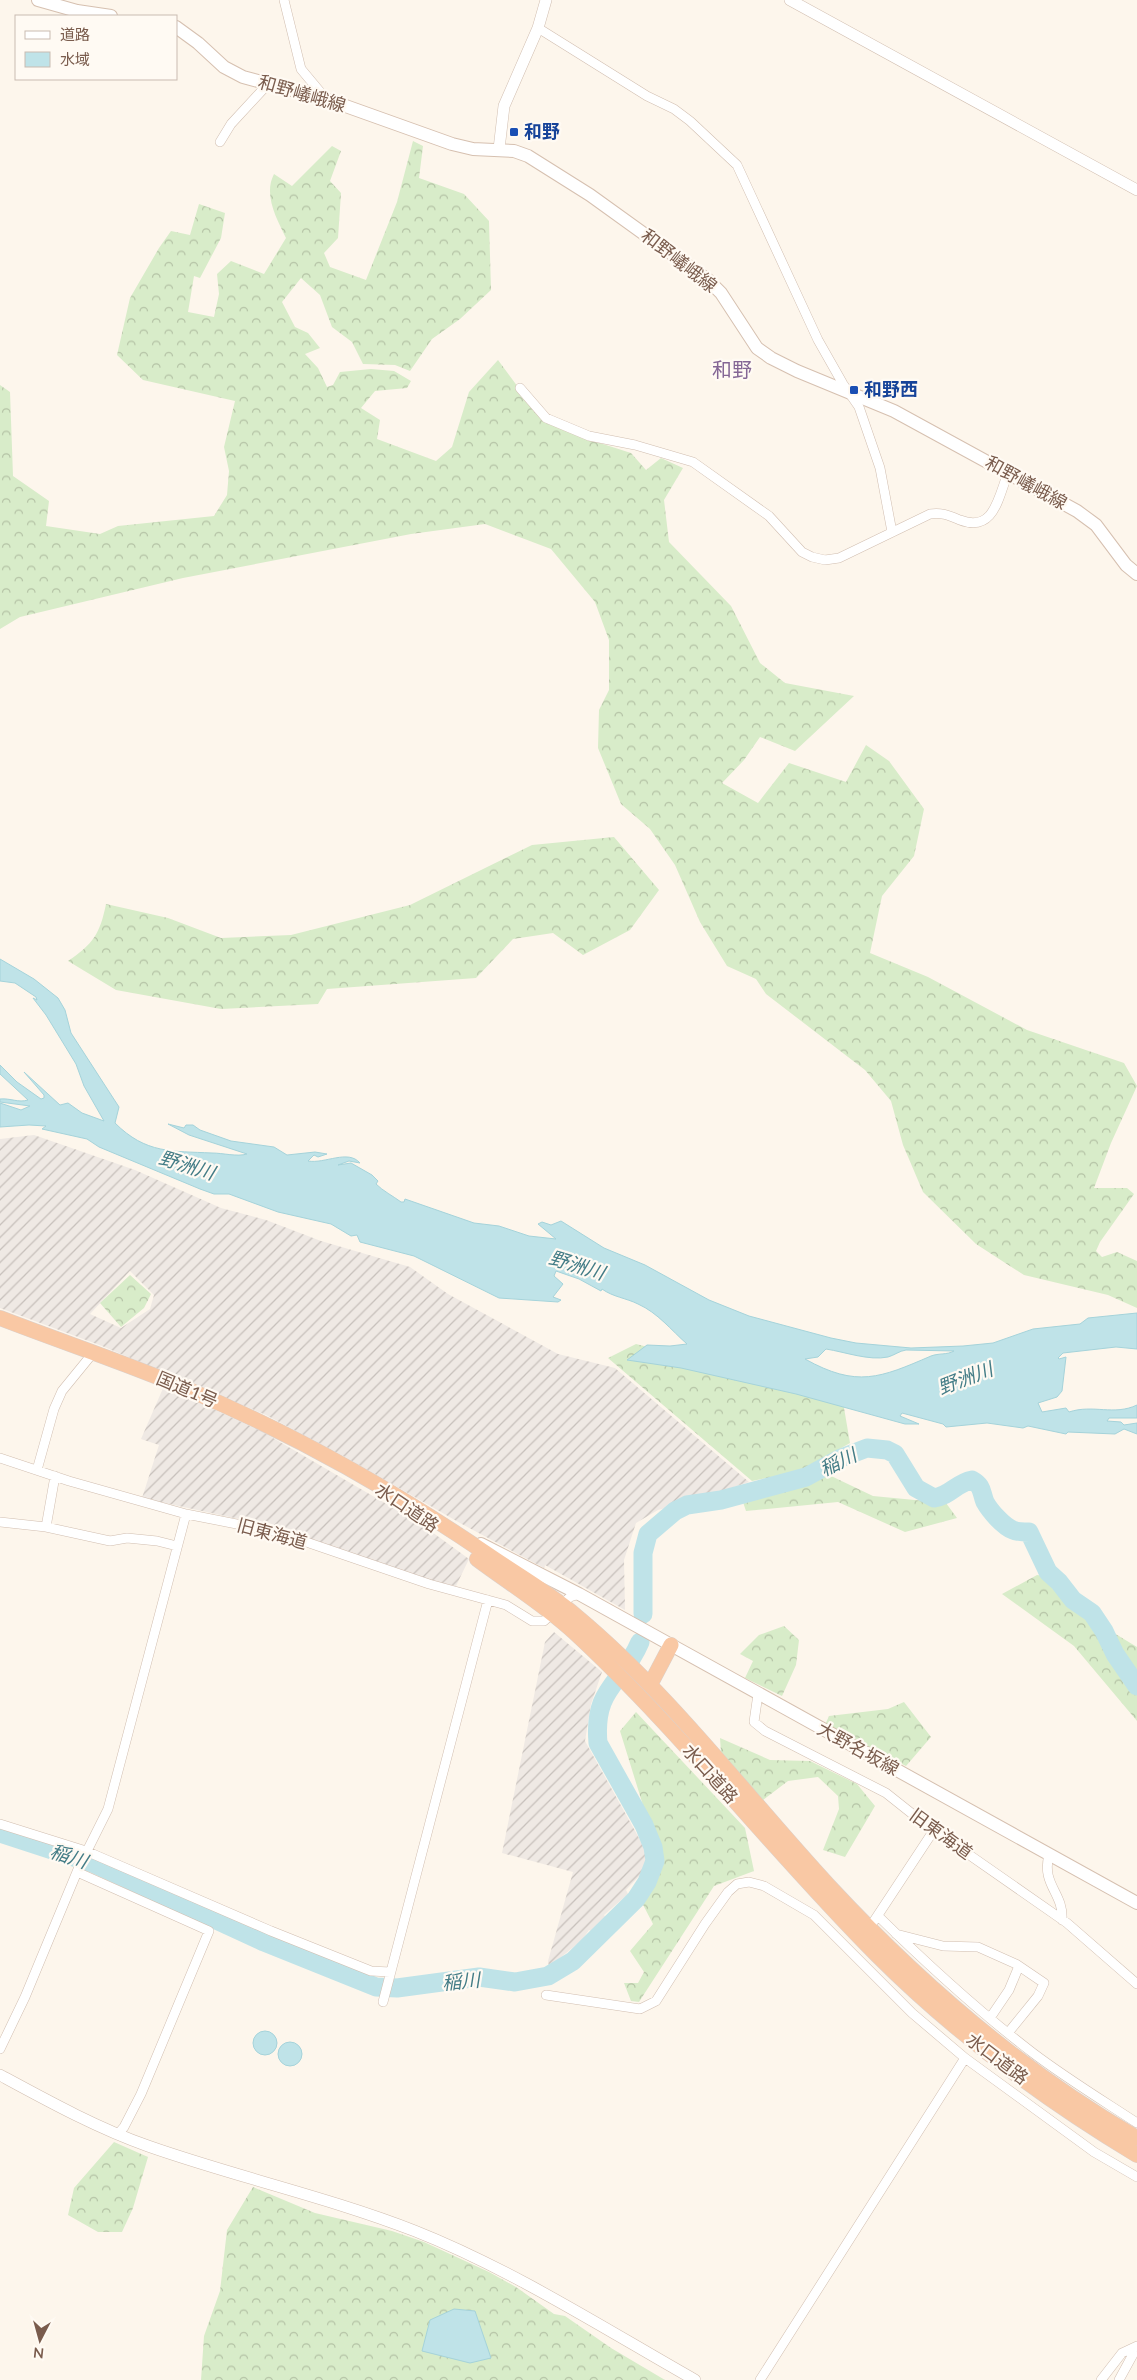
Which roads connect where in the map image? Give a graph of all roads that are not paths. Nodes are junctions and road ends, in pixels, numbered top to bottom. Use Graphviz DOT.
graph roads {
  1 [pos="38,0"];
  2 [pos="284,0"];
  3 [pos="546,0"];
  4 [pos="790,0"];
  5 [pos="104,15"];
  6 [pos="178,28"];
  7 [pos="538,28"];
  8 [pos="268,84"];
  9 [pos="326,99"];
  10 [pos="220,142"];
  11 [pos="499,149"];
  12 [pos="1137,190"];
  13 [pos="520,388"];
  14 [pos="851,394"];
  15 [pos="1008,473"];
  16 [pos="892,532"];
  17 [pos="1137,574"];
  18 [pos="0,1318"];
  19 [pos="93,1353"];
  20 [pos="0,1458"];
  21 [pos="37,1470"];
  22 [pos="55,1476"];
  23 [pos="366,1480"];
  24 [pos="186,1514"];
  25 [pos="0,1522"];
  26 [pos="46,1527"];
  27 [pos="449,1529"];
  28 [pos="177,1546"];
  29 [pos="505,1581"];
  30 [pos="538,1590"];
  31 [pos="579,1594"];
  32 [pos="488,1600"];
  33 [pos="549,1612"];
  34 [pos="671,1645"];
  35 [pos="631,1677"];
  36 [pos="650,1686"];
  37 [pos="758,1694"];
  38 [pos="0,1824"];
  39 [pos="934,1830"];
  40 [pos="85,1853"];
  41 [pos="1049,1855"];
  42 [pos="78,1870"];
  43 [pos="1137,1903"];
  44 [pos="1062,1920"];
  45 [pos="896,1934"];
  46 [pos="857,1945"];
  47 [pos="852,1954"];
  48 [pos="1019,1966"];
  49 [pos="390,1975"];
  50 [pos="1137,1984"];
  51 [pos="546,1995"];
  52 [pos="384,1999"];
  53 [pos="990,2018"];
  54 [pos="1008,2033"];
  55 [pos="0,2049"];
  56 [pos="965,2058"];
  57 [pos="0,2075"];
  58 [pos="1137,2123"];
  59 [pos="118,2134"];
  60 [pos="1137,2138"];
  61 [pos="1137,2155"];
  62 [pos="1137,2177"];
  63 [pos="1137,2347"];
  64 [pos="695,2380"];
  65 [pos="760,2380"];
  66 [pos="1101,2380"];
  67 [pos="1119,2380"];
  1 -- 5 [label="main road"];
  2 -- 9 [label="street"];
  3 -- 7 [label="street"];
  4 -- 12 [label="street"];
  6 -- 8 [label="main road, 和野嶬峨線"];
  7 -- 11 [label="street"];
  7 -- 14 [label="street"];
  8 -- 9 [label="main road, 和野嶬峨線"];
  8 -- 10 [label="street"];
  9 -- 11 [label="main road, 和野嶬峨線"];
  11 -- 14 [label="main road, 和野嶬峨線"];
  13 -- 16 [label="street"];
  14 -- 15 [label="main road, 和野嶬峨線"];
  14 -- 16 [label="street"];
  15 -- 16 [label="street"];
  15 -- 17 [label="main road, 和野嶬峨線"];
  18 -- 19 [label="highway, 国道1号"];
  19 -- 21 [label="street"];
  19 -- 23 [label="highway, 国道1号"];
  20 -- 21 [label="street, 旧東海道"];
  21 -- 22 [label="street, 旧東海道"];
  22 -- 24 [label="street, 旧東海道"];
  22 -- 26 [label="street"];
  23 -- 27 [label="highway, 水口道路"];
  23 -- 29 [label="highway, 水口道路"];
  24 -- 28 [label="street"];
  24 -- 32 [label="street, 旧東海道"];
  25 -- 26 [label="street"];
  26 -- 28 [label="street"];
  27 -- 30 [label="highway, 水口道路"];
  27 -- 31 [label="main road, 大野名坂線"];
  28 -- 40 [label="street"];
  29 -- 30 [label="main road"];
  29 -- 33 [label="highway, 水口道路"];
  30 -- 31 [label="main road"];
  30 -- 33 [label="highway, 水口道路"];
  31 -- 33 [label="street"];
  31 -- 34 [label="main road, 大野名坂線"];
  32 -- 33 [label="street, 旧東海道"];
  32 -- 49 [label="street"];
  33 -- 35 [label="highway, 水口道路"];
  34 -- 36 [label="highway"];
  34 -- 37 [label="main road, 大野名坂線"];
  35 -- 36 [label="highway, 水口道路"];
  35 -- 61 [label="highway, 水口道路"];
  36 -- 60 [label="highway, 水口道路"];
  37 -- 39 [label="street, 旧東海道"];
  37 -- 41 [label="main road, 大野名坂線"];
  38 -- 40 [label="street"];
  39 -- 44 [label="street, 旧東海道"];
  39 -- 45 [label="street"];
  40 -- 42 [label="street"];
  40 -- 49 [label="street"];
  41 -- 43 [label="main road, 大野名坂線"];
  41 -- 44 [label="street"];
  42 -- 55 [label="street"];
  42 -- 59 [label="street"];
  44 -- 50 [label="street, 旧東海道"];
  45 -- 48 [label="street"];
  45 -- 53 [label="street"];
  46 -- 47 [label="street"];
  47 -- 51 [label="street"];
  47 -- 56 [label="street"];
  48 -- 53 [label="street"];
  48 -- 54 [label="street"];
  49 -- 52 [label="street"];
  53 -- 54 [label="street"];
  54 -- 58 [label="street"];
  56 -- 62 [label="street"];
  56 -- 65 [label="street"];
  57 -- 59 [label="street"];
  59 -- 64 [label="street"];
  63 -- 66 [label="street"];
  63 -- 67 [label="street"];
}
